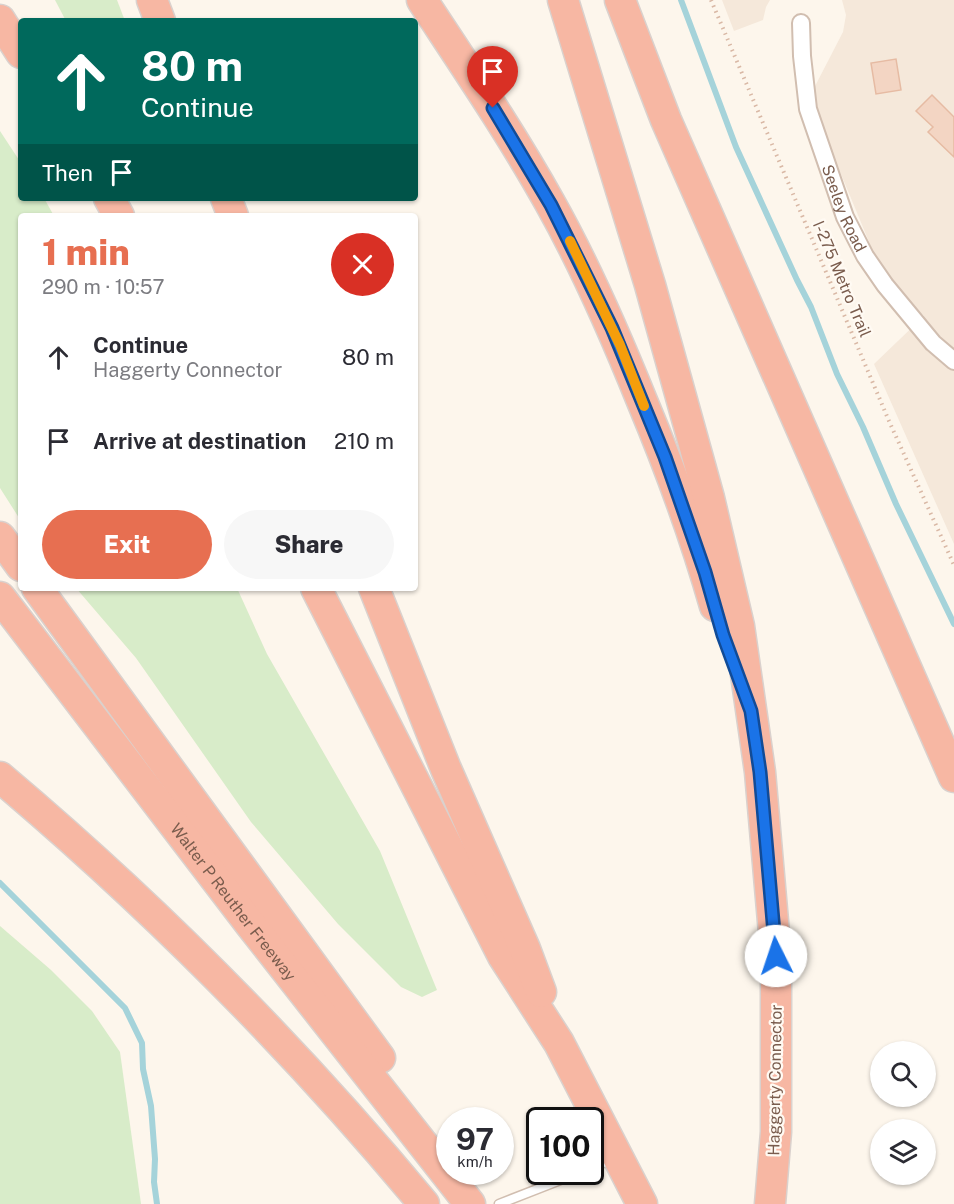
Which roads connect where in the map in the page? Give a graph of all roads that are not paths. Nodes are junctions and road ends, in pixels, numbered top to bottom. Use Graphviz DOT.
graph roads {
  1 [pos="152,0"];
  2 [pos="422,0"];
  3 [pos="564,0"];
  4 [pos="620,0"];
  5 [pos="159,18"];
  6 [pos="0,20"];
  7 [pos="801,23"];
  8 [pos="18,48"];
  9 [pos="954,361"];
  10 [pos="0,537"];
  11 [pos="18,562"];
  12 [pos="39,591"];
  13 [pos="318,591"];
  14 [pos="375,591"];
  15 [pos="0,597"];
  16 [pos="751,711"];
  17 [pos="0,777"];
  18 [pos="954,777"];
  19 [pos="559,1043"];
  20 [pos="583,1107"];
  21 [pos="436,1134"];
  22 [pos="604,1162"];
  23 [pos="461,1185"];
  24 [pos="548,1185"];
  25 [pos="468,1202"];
  26 [pos="424,1204"];
  27 [pos="499,1204"];
  28 [pos="642,1204"];
  29 [pos="770,1204"];
  1 -- 5 [label="highway"];
  2 -- 16 [label="highway"];
  3 -- 16 [label="highway"];
  4 -- 18 [label="highway"];
  6 -- 8 [label="highway"];
  7 -- 9 [label="street, Seeley Road"];
  10 -- 11 [label="highway"];
  12 -- 21 [label="highway"];
  13 -- 19 [label="highway"];
  14 -- 19 [label="highway"];
  15 -- 25 [label="highway, Walter P Reuther Freeway"];
  16 -- 29 [label="highway, Haggerty Connector"];
  17 -- 26 [label="highway"];
  19 -- 20 [label="highway"];
  22 -- 28 [label="highway"];
  23 -- 25 [label="highway"];
  24 -- 27 [label="lane"];
}
